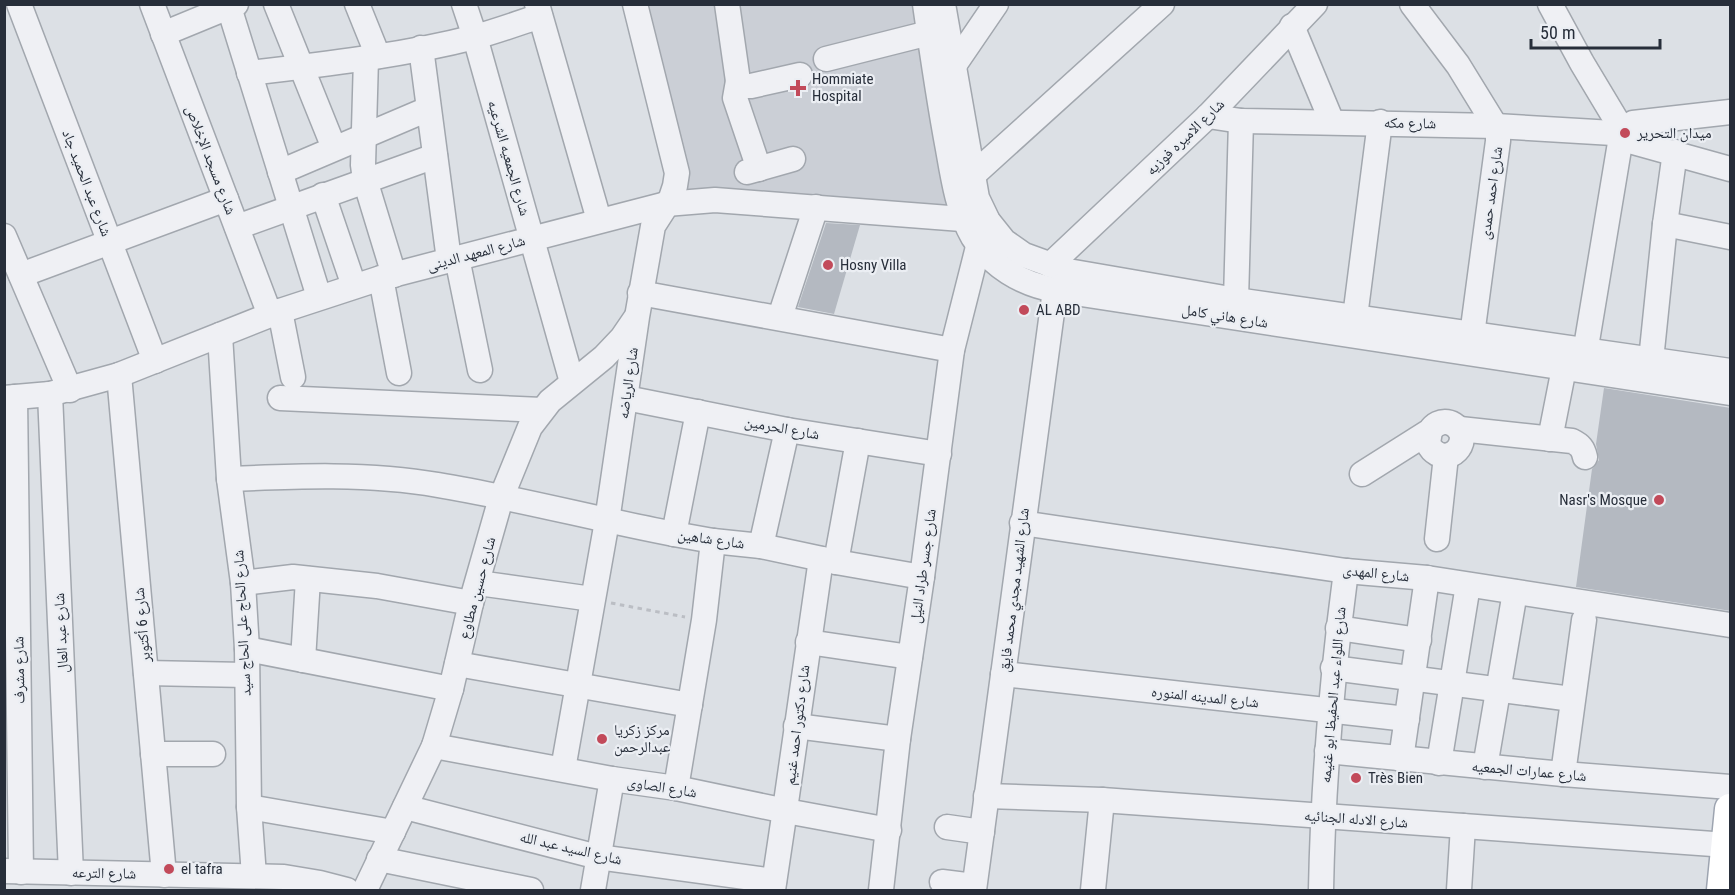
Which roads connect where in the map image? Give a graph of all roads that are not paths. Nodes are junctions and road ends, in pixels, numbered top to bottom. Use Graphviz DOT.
graph roads {
  1 [pos="19,4"];
  2 [pos="152,4"];
  3 [pos="276,4"];
  4 [pos="357,4"];
  5 [pos="464,4"];
  6 [pos="635,4"];
  7 [pos="727,4"];
  8 [pos="925,4"];
  9 [pos="943,4"];
  10 [pos="996,4"];
  11 [pos="1162,4"];
  12 [pos="1550,4"];
  13 [pos="233,6"];
  14 [pos="1422,8"];
  15 [pos="539,10"];
  16 [pos="1302,13"];
  17 [pos="929,33"];
  18 [pos="163,34"];
  19 [pos="475,37"];
  20 [pos="421,48"];
  21 [pos="372,57"];
  22 [pos="826,59"];
  23 [pos="300,68"];
  24 [pos="249,73"];
  25 [pos="800,75"];
  26 [pos="945,75"];
  27 [pos="738,81"];
  28 [pos="428,109"];
  29 [pos="1731,112"];
  30 [pos="1208,116"];
  31 [pos="1241,121"];
  32 [pos="1332,122"];
  33 [pos="1380,122"];
  34 [pos="1496,126"];
  35 [pos="1623,133"];
  36 [pos="365,135"];
  37 [pos="334,148"];
  38 [pos="1675,152"];
  39 [pos="435,156"];
  40 [pos="793,159"];
  41 [pos="1731,169"];
  42 [pos="280,172"];
  43 [pos="972,177"];
  44 [pos="365,180"];
  45 [pos="323,195"];
  46 [pos="226,199"];
  47 [pos="666,204"];
  48 [pos="291,207"];
  49 [pos="816,207"];
  50 [pos="599,220"];
  51 [pos="976,220"];
  52 [pos="1665,224"];
  53 [pos="237,227"];
  54 [pos="4,236"];
  55 [pos="1731,237"];
  56 [pos="532,238"];
  57 [pos="109,243"];
  58 [pos="979,243"];
  59 [pos="453,259"];
  60 [pos="1050,265"];
  61 [pos="21,275"];
  62 [pos="387,277"];
  63 [pos="354,286"];
  64 [pos="1055,290"];
  65 [pos="640,293"];
  66 [pos="320,297"];
  67 [pos="1245,307"];
  68 [pos="275,313"];
  69 [pos="637,316"];
  70 [pos="1355,316"];
  71 [pos="780,318"];
  72 [pos="220,335"];
  73 [pos="1472,335"];
  74 [pos="952,350"];
  75 [pos="1651,360"];
  76 [pos="155,361"];
  77 [pos="1577,363"];
  78 [pos="480,369"];
  79 [pos="1731,371"];
  80 [pos="399,373"];
  81 [pos="119,375"];
  82 [pos="293,377"];
  83 [pos="572,382"];
  84 [pos="60,392"];
  85 [pos="1731,393"];
  86 [pos="10,398"];
  87 [pos="280,398"];
  88 [pos="626,398"];
  89 [pos="542,410"];
  90 [pos="698,412"];
  91 [pos="1460,429"];
  92 [pos="787,430"];
  93 [pos="1430,431"];
  94 [pos="1550,439"];
  95 [pos="858,441"];
  96 [pos="939,454"];
  97 [pos="1446,456"];
  98 [pos="1585,457"];
  99 [pos="1362,474"];
  100 [pos="229,479"];
  101 [pos="501,498"];
  102 [pos="608,521"];
  103 [pos="1022,523"];
  104 [pos="674,534"];
  105 [pos="1437,539"];
  106 [pos="713,541"];
  107 [pos="761,546"];
  108 [pos="828,561"];
  109 [pos="1346,571"];
  110 [pos="922,577"];
  111 [pos="1428,578"];
  112 [pos="308,579"];
  113 [pos="243,583"];
  114 [pos="1468,585"];
  115 [pos="1515,592"];
  116 [pos="474,593"];
  117 [pos="592,599"];
  118 [pos="1584,620"];
  119 [pos="1731,626"];
  120 [pos="1338,628"];
  121 [pos="1419,640"];
  122 [pos="808,642"];
  123 [pos="247,649"];
  124 [pos="910,657"];
  125 [pos="303,660"];
  126 [pos="457,664"];
  127 [pos="1333,668"];
  128 [pos="146,673"];
  129 [pos="1003,674"];
  130 [pos="246,675"];
  131 [pos="1413,678"];
  132 [pos="1452,683"];
  133 [pos="578,684"];
  134 [pos="451,689"];
  135 [pos="1498,689"];
  136 [pos="1572,699"];
  137 [pos="690,705"];
  138 [pos="1330,711"];
  139 [pos="1407,719"];
  140 [pos="796,726"];
  141 [pos="898,739"];
  142 [pos="434,746"];
  143 [pos="1327,752"];
  144 [pos="153,754"];
  145 [pos="213,754"];
  146 [pos="1401,759"];
  147 [pos="1439,763"];
  148 [pos="1485,767"];
  149 [pos="563,769"];
  150 [pos="1563,774"];
  151 [pos="612,779"];
  152 [pos="1731,787"];
  153 [pos="676,788"];
  154 [pos="986,796"];
  155 [pos="1102,800"];
  156 [pos="249,807"];
  157 [pos="405,807"];
  158 [pos="1731,809"];
  159 [pos="786,811"];
  160 [pos="1322,817"];
  161 [pos="1463,826"];
  162 [pos="947,827"];
  163 [pos="889,830"];
  164 [pos="393,832"];
  165 [pos="982,832"];
  166 [pos="1726,844"];
  167 [pos="598,857"];
  168 [pos="379,859"];
  169 [pos="71,873"];
  170 [pos="164,875"];
  171 [pos="254,876"];
  172 [pos="10,877"];
  173 [pos="942,882"];
  174 [pos="774,886"];
  175 [pos="974,889"];
  176 [pos="128,891"];
  177 [pos="347,891"];
  178 [pos="365,891"];
  179 [pos="531,891"];
  180 [pos="593,891"];
  181 [pos="881,891"];
  182 [pos="1093,891"];
  183 [pos="1321,891"];
  184 [pos="1459,891"];
  185 [pos="1722,891"];
  1 -- 57 [label="street, شارع عبد الحميد جاد"];
  2 -- 18 [label="street, شارع مسجد الإخلاص"];
  3 -- 23 [label="street"];
  4 -- 21 [label="street"];
  5 -- 19 [label="street, شارع الجمعيه الشرعيه"];
  6 -- 47 [label="street, شارع الرياضه"];
  7 -- 27 [label="street"];
  8 -- 17 [label="street, شارع هاني كامل"];
  9 -- 26 [label="street, شارع هاني كامل"];
  10 -- 26 [label="street"];
  11 -- 43 [label="street"];
  12 -- 35 [label="street"];
  13 -- 18 [label="street"];
  13 -- 24 [label="street"];
  14 -- 34 [label="street, شارع احمد حمدى"];
  15 -- 19 [label="street"];
  15 -- 50 [label="street"];
  16 -- 30 [label="street, شارع الاميره فوزيه"];
  16 -- 32 [label="street"];
  17 -- 22 [label="street"];
  17 -- 26 [label="street, شارع هاني كامل"];
  18 -- 46 [label="street, شارع مسجد الإخلاص"];
  19 -- 20 [label="street"];
  19 -- 56 [label="street, شارع الجمعيه الشرعيه"];
  20 -- 21 [label="street"];
  20 -- 28 [label="street"];
  21 -- 23 [label="street"];
  21 -- 36 [label="street"];
  23 -- 24 [label="street"];
  23 -- 37 [label="street"];
  24 -- 42 [label="street"];
  25 -- 27 [label="street"];
  26 -- 43 [label="street, شارع هاني كامل"];
  26 -- 51 [label="street, شارع هاني كامل"];
  27 -- 40 [label="street"];
  28 -- 36 [label="street"];
  28 -- 39 [label="street"];
  29 -- 35 [label="street, شارع مكه"];
  30 -- 31 [label="street, شارع مكه"];
  30 -- 60 [label="street, شارع الاميره فوزيه"];
  31 -- 32 [label="street, شارع مكه"];
  31 -- 67 [label="street"];
  32 -- 33 [label="street, شارع مكه"];
  33 -- 34 [label="street, شارع مكه"];
  33 -- 70 [label="street"];
  34 -- 35 [label="street, شارع مكه"];
  34 -- 73 [label="street, شارع احمد حمدى"];
  35 -- 38 [label="street"];
  35 -- 77 [label="street"];
  36 -- 37 [label="street"];
  36 -- 44 [label="street"];
  37 -- 42 [label="street"];
  38 -- 41 [label="street"];
  38 -- 52 [label="street"];
  39 -- 44 [label="street"];
  39 -- 59 [label="street"];
  42 -- 48 [label="street"];
  43 -- 51 [label="street, شارع هاني كامل"];
  44 -- 45 [label="street"];
  44 -- 62 [label="street"];
  45 -- 48 [label="street"];
  45 -- 63 [label="street"];
  46 -- 53 [label="street, شارع مسجد الإخلاص"];
  46 -- 57 [label="street"];
  47 -- 49 [label="street, شارع المعهد الدينى"];
  47 -- 50 [label="street, شارع المعهد الدينى"];
  47 -- 65 [label="street, شارع الرياضه"];
  48 -- 53 [label="street"];
  48 -- 66 [label="street"];
  49 -- 51 [label="street, شارع المعهد الدينى"];
  49 -- 71 [label="street"];
  50 -- 56 [label="street, شارع المعهد الدينى"];
  51 -- 58 [label="street, شارع هاني كامل"];
  51 -- 60 [label="street, شارع هاني كامل"];
  52 -- 55 [label="street"];
  52 -- 75 [label="street"];
  53 -- 68 [label="street, شارع مسجد الإخلاص"];
  54 -- 61 [label="street"];
  56 -- 59 [label="street, شارع المعهد الدينى"];
  56 -- 83 [label="street, شارع الجمعيه الشرعيه"];
  57 -- 61 [label="street"];
  57 -- 76 [label="street, شارع عبد الحميد جاد"];
  58 -- 64 [label="street, شارع هاني كامل"];
  58 -- 74 [label="street, شارع جسر طراد النيل"];
  59 -- 62 [label="street, شارع المعهد الدينى"];
  59 -- 78 [label="street"];
  60 -- 67 [label="street, شارع هاني كامل"];
  61 -- 84 [label="street"];
  62 -- 63 [label="street, شارع المعهد الدينى"];
  62 -- 80 [label="street"];
  63 -- 66 [label="street, شارع المعهد الدينى"];
  64 -- 67 [label="street, شارع هاني كامل"];
  64 -- 103 [label="street, شارع الشهيد مجدي محمد فايق"];
  65 -- 69 [label="street, شارع الرياضه"];
  65 -- 71 [label="street"];
  66 -- 68 [label="street, شارع المعهد الدينى"];
  67 -- 70 [label="street, شارع هاني كامل"];
  67 -- 77 [label="street, شارع هاني كامل"];
  68 -- 72 [label="street, شارع المعهد الدينى"];
  68 -- 82 [label="street, شارع مسجد الإخلاص"];
  69 -- 83 [label="street, شارع حسين مطاوع"];
  69 -- 88 [label="street, شارع الرياضه"];
  70 -- 73 [label="street, شارع هاني كامل"];
  71 -- 74 [label="street"];
  72 -- 76 [label="street, شارع المعهد الدينى"];
  72 -- 100 [label="street, شارع الحاج على الحاج سيد"];
  73 -- 77 [label="street, شارع هاني كامل"];
  74 -- 96 [label="street, شارع جسر طراد النيل"];
  75 -- 77 [label="street, شارع هاني كامل"];
  75 -- 79 [label="street, شارع هاني كامل"];
  76 -- 81 [label="street, شارع المعهد الدينى"];
  77 -- 85 [label="street, شارع هاني كامل"];
  77 -- 94 [label="street"];
  81 -- 84 [label="street, شارع المعهد الدينى"];
  81 -- 128 [label="street, شارع 6 أكتوبر"];
  83 -- 89 [label="street, شارع حسين مطاوع"];
  84 -- 86 [label="street, شارع المعهد الدينى"];
  84 -- 169 [label="street, شارع عبد العال"];
  86 -- 172 [label="street, شارع مشرف"];
  87 -- 89 [label="street"];
  88 -- 90 [label="street, شارع الحرمين"];
  88 -- 102 [label="street, شارع الرياضه"];
  89 -- 101 [label="street, شارع حسين مطاوع"];
  90 -- 92 [label="street, شارع الحرمين"];
  90 -- 104 [label="street"];
  91 -- 93 [label="street"];
  91 -- 94 [label="street"];
  91 -- 97 [label="street"];
  92 -- 95 [label="street, شارع الحرمين"];
  92 -- 107 [label="street"];
  93 -- 97 [label="street"];
  93 -- 99 [label="street"];
  94 -- 98 [label="street"];
  95 -- 96 [label="street, شارع الحرمين"];
  95 -- 108 [label="street, شارع دكتور احمد غنيم"];
  96 -- 110 [label="street, شارع جسر طراد النيل"];
  97 -- 105 [label="street"];
  100 -- 101 [label="street, شارع شاهين"];
  100 -- 113 [label="street, شارع الحاج على الحاج سيد"];
  101 -- 102 [label="street, شارع شاهين"];
  101 -- 116 [label="street, شارع حسين مطاوع"];
  102 -- 104 [label="street, شارع شاهين"];
  102 -- 117 [label="street, شارع الرياضه"];
  103 -- 109 [label="street, شارع المهدى"];
  103 -- 129 [label="street, شارع الشهيد مجدي محمد فايق"];
  104 -- 106 [label="street, شارع شاهين"];
  106 -- 107 [label="street, شارع شاهين"];
  106 -- 137 [label="street"];
  107 -- 108 [label="street, شارع شاهين"];
  108 -- 110 [label="street, شارع شاهين"];
  108 -- 122 [label="street, شارع دكتور احمد غنيم"];
  109 -- 111 [label="street, شارع المهدى"];
  109 -- 120 [label="street, شارع اللواء عبد الحفيظ ابو غنيمه"];
  110 -- 124 [label="street, شارع جسر طراد النيل"];
  111 -- 114 [label="street, شارع المهدى"];
  111 -- 121 [label="street"];
  112 -- 113 [label="street"];
  112 -- 116 [label="street"];
  112 -- 125 [label="street"];
  113 -- 123 [label="street, شارع الحاج على الحاج سيد"];
  114 -- 115 [label="street, شارع المهدى"];
  114 -- 132 [label="street"];
  115 -- 119 [label="street, شارع المهدى"];
  115 -- 135 [label="street"];
  116 -- 117 [label="street"];
  116 -- 126 [label="street, شارع حسين مطاوع"];
  117 -- 133 [label="street, شارع الرياضه"];
  118 -- 136 [label="street"];
  120 -- 121 [label="street"];
  120 -- 127 [label="street, شارع اللواء عبد الحفيظ ابو غنيمه"];
  121 -- 131 [label="street"];
  122 -- 124 [label="street"];
  122 -- 140 [label="street, شارع دكتور احمد غنيم"];
  123 -- 125 [label="street"];
  123 -- 130 [label="street, شارع الحاج على الحاج سيد"];
  124 -- 141 [label="street, شارع جسر طراد النيل"];
  125 -- 134 [label="street"];
  126 -- 133 [label="street"];
  126 -- 134 [label="street, شارع حسين مطاوع"];
  127 -- 131 [label="street"];
  127 -- 138 [label="street, شارع اللواء عبد الحفيظ ابو غنيمه"];
  128 -- 130 [label="street"];
  128 -- 144 [label="street, شارع 6 أكتوبر"];
  129 -- 138 [label="street, شارع المدينه المنوره"];
  129 -- 154 [label="street, شارع الشهيد مجدي محمد فايق"];
  130 -- 156 [label="street, شارع الحاج على الحاج سيد"];
  131 -- 132 [label="street"];
  131 -- 139 [label="street"];
  132 -- 135 [label="street"];
  132 -- 147 [label="street"];
  133 -- 137 [label="street"];
  133 -- 149 [label="street, شارع الرياضه"];
  134 -- 142 [label="street, شارع حسين مطاوع"];
  135 -- 136 [label="street"];
  135 -- 148 [label="street"];
  136 -- 150 [label="street"];
  137 -- 153 [label="street"];
  138 -- 139 [label="street, شارع المدينه المنوره"];
  138 -- 143 [label="street, شارع اللواء عبد الحفيظ ابو غنيمه"];
  139 -- 146 [label="street"];
  140 -- 141 [label="street"];
  140 -- 159 [label="street, شارع دكتور احمد غنيم"];
  141 -- 163 [label="street, شارع جسر طراد النيل"];
  142 -- 149 [label="street, شارع الصاوى"];
  142 -- 157 [label="street, شارع حسين مطاوع"];
  143 -- 146 [label="street, شارع عمارات الجمعيه"];
  143 -- 160 [label="street, شارع اللواء عبد الحفيظ ابو غنيمه"];
  144 -- 145 [label="street"];
  144 -- 170 [label="street, شارع 6 أكتوبر"];
  146 -- 147 [label="street, شارع عمارات الجمعيه"];
  147 -- 148 [label="street, شارع عمارات الجمعيه"];
  148 -- 150 [label="street, شارع عمارات الجمعيه"];
  149 -- 151 [label="street, شارع الصاوى"];
  150 -- 152 [label="street, شارع عمارات الجمعيه"];
  151 -- 153 [label="street, شارع الصاوى"];
  151 -- 167 [label="street"];
  153 -- 159 [label="street, شارع الصاوى"];
  154 -- 155 [label="street, شارع الادله الجنائيه"];
  154 -- 165 [label="street, شارع الشهيد مجدي محمد فايق"];
  155 -- 160 [label="street, شارع الادله الجنائيه"];
  155 -- 182 [label="street"];
  156 -- 164 [label="street"];
  156 -- 171 [label="street, شارع الحاج على الحاج سيد"];
  157 -- 164 [label="street, شارع حسين مطاوع"];
  157 -- 167 [label="street, شارع السيد عبد الله"];
  158 -- 166 [label="main road"];
  159 -- 163 [label="street, شارع الصاوى"];
  159 -- 174 [label="street, شارع دكتور احمد غنيم"];
  160 -- 161 [label="street, شارع الادله الجنائيه"];
  160 -- 183 [label="street, شارع اللواء عبد الحفيظ ابو غنيمه"];
  161 -- 166 [label="street, شارع الادله الجنائيه"];
  161 -- 184 [label="street"];
  162 -- 165 [label="street"];
  163 -- 181 [label="street, شارع جسر طراد النيل"];
  164 -- 168 [label="street, شارع حسين مطاوع"];
  165 -- 175 [label="street, شارع الشهيد مجدي محمد فايق"];
  166 -- 185 [label="main road"];
  167 -- 174 [label="street, شارع السيد عبد الله"];
  167 -- 180 [label="street"];
  168 -- 178 [label="street, شارع حسين مطاوع"];
  168 -- 179 [label="street"];
  169 -- 170 [label="street, شارع الترعه"];
  169 -- 172 [label="street, شارع الترعه"];
  170 -- 171 [label="street, شارع الترعه"];
  171 -- 177 [label="street, شارع الترعه"];
  172 -- 176 [label="street, شارع الترعه"];
  173 -- 175 [label="street"];
}
